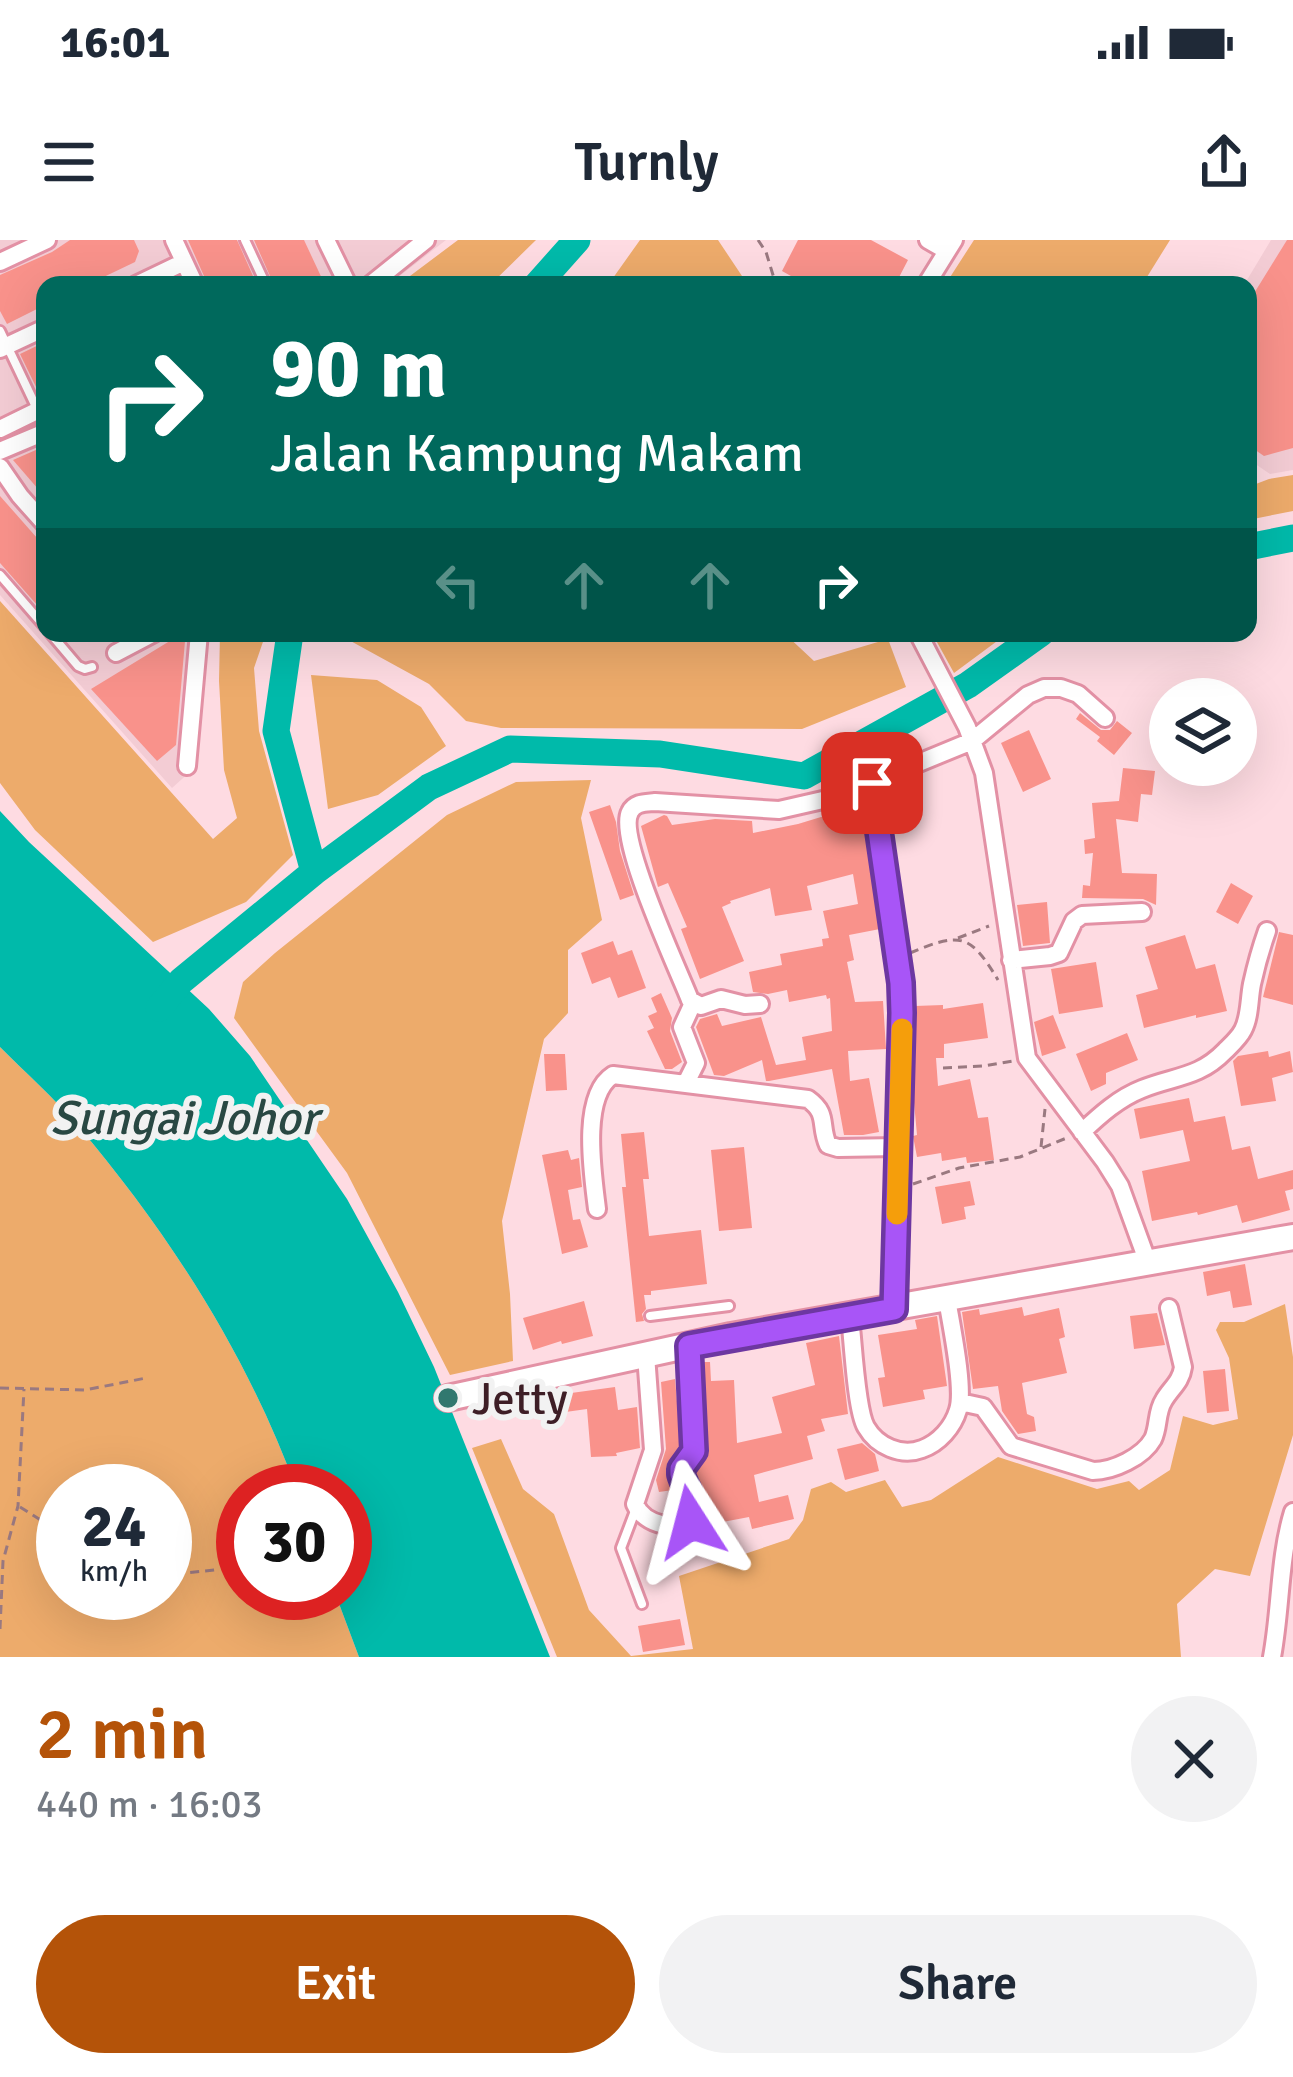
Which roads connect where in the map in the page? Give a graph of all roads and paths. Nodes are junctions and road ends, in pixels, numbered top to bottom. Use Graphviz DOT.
graph roads {
  1 [pos="47,240"];
  2 [pos="173,240"];
  3 [pos="244,240"];
  4 [pos="326,240"];
  5 [pos="426,240"];
  6 [pos="758,240"];
  7 [pos="928,240"];
  8 [pos="951,245"];
  9 [pos="0,262"];
  10 [pos="184,262"];
  11 [pos="155,276"];
  12 [pos="190,276"];
  13 [pos="262,276"];
  14 [pos="343,276"];
  15 [pos="381,276"];
  16 [pos="773,276"];
  17 [pos="932,276"];
  18 [pos="36,331"];
  19 [pos="2,342"];
  20 [pos="36,399"];
  21 [pos="36,412"];
  22 [pos="0,429"];
  23 [pos="36,436"];
  24 [pos="0,451"];
  25 [pos="0,466"];
  26 [pos="36,514"];
  27 [pos="0,575"];
  28 [pos="36,616"];
  29 [pos="58,642"];
  30 [pos="135,642"];
  31 [pos="198,642"];
  32 [pos="922,642"];
  33 [pos="116,653"];
  34 [pos="92,668"];
  35 [pos="1105,718"];
  36 [pos="970,734"];
  37 [pos="187,766"];
  38 [pos="872,783"];
  39 [pos="1142,912"];
  40 [pos="1005,920"];
  41 [pos="1267,931"];
  42 [pos="957,938"];
  43 [pos="898,958"];
  44 [pos="1011,960"];
  45 [pos="1016,999"];
  46 [pos="693,1003"];
  47 [pos="760,1004"];
  48 [pos="1027,1058"];
  49 [pos="943,1068"];
  50 [pos="686,1083"];
  51 [pos="1044,1083"];
  52 [pos="1082,1132"];
  53 [pos="898,1147"];
  54 [pos="1041,1148"];
  55 [pos="897,1189"];
  56 [pos="597,1209"];
  57 [pos="1293,1237"];
  58 [pos="1148,1263"];
  59 [pos="947,1299"];
  60 [pos="729,1306"];
  61 [pos="1169,1308"];
  62 [pos="894,1309"];
  63 [pos="650,1316"];
  64 [pos="850,1317"];
  65 [pos="689,1346"];
  66 [pos="646,1355"];
  67 [pos="146,1378"];
  68 [pos="0,1388"];
  69 [pos="24,1389"];
  70 [pos="448,1398"];
  71 [pos="960,1402"];
  72 [pos="18,1506"];
  73 [pos="636,1509"];
  74 [pos="1293,1512"];
  75 [pos="36,1517"];
  76 [pos="215,1570"];
  77 [pos="192,1572"];
  78 [pos="642,1604"];
  79 [pos="0,1629"];
  80 [pos="1285,1631"];
  81 [pos="1272,1657"];
  1 -- 9 [label="street"];
  2 -- 10 [label="street"];
  3 -- 13 [label="lane"];
  4 -- 14 [label="street"];
  5 -- 15 [label="street"];
  6 -- 16 [label="path"];
  7 -- 8 [label="street"];
  8 -- 17 [label="street"];
  10 -- 11 [label="street"];
  10 -- 12 [label="street"];
  18 -- 19 [label="street"];
  19 -- 20 [label="lane"];
  21 -- 22 [label="street"];
  23 -- 24 [label="street"];
  25 -- 26 [label="street"];
  27 -- 28 [label="lane"];
  29 -- 34 [label="lane"];
  30 -- 33 [label="street"];
  31 -- 37 [label="street"];
  32 -- 36 [label="street"];
  35 -- 36 [label="street"];
  36 -- 38 [label="street"];
  36 -- 40 [label="street"];
  38 -- 43 [label="street"];
  38 -- 46 [label="street"];
  39 -- 44 [label="street"];
  40 -- 42 [label="path"];
  40 -- 44 [label="street"];
  41 -- 52 [label="street"];
  42 -- 43 [label="path"];
  42 -- 45 [label="path"];
  43 -- 53 [label="street"];
  44 -- 45 [label="street"];
  45 -- 48 [label="street"];
  46 -- 47 [label="street"];
  46 -- 50 [label="street"];
  48 -- 49 [label="path"];
  48 -- 51 [label="street"];
  50 -- 53 [label="street"];
  50 -- 56 [label="street"];
  51 -- 52 [label="street"];
  51 -- 54 [label="path"];
  52 -- 54 [label="path"];
  52 -- 58 [label="street"];
  53 -- 55 [label="street"];
  54 -- 55 [label="path"];
  55 -- 62 [label="street"];
  57 -- 58 [label="street"];
  58 -- 59 [label="street"];
  59 -- 62 [label="street"];
  59 -- 71 [label="street"];
  60 -- 63 [label="lane"];
  61 -- 71 [label="street"];
  62 -- 64 [label="street"];
  64 -- 65 [label="street"];
  64 -- 71 [label="street"];
  65 -- 66 [label="street"];
  65 -- 73 [label="street"];
  66 -- 70 [label="street"];
  66 -- 73 [label="street"];
  67 -- 69 [label="path"];
  68 -- 69 [label="path"];
  69 -- 72 [label="path"];
  72 -- 75 [label="path"];
  72 -- 79 [label="path"];
  73 -- 78 [label="lane"];
  74 -- 80 [label="street"];
  76 -- 77 [label="path"];
  80 -- 81 [label="street"];
}
